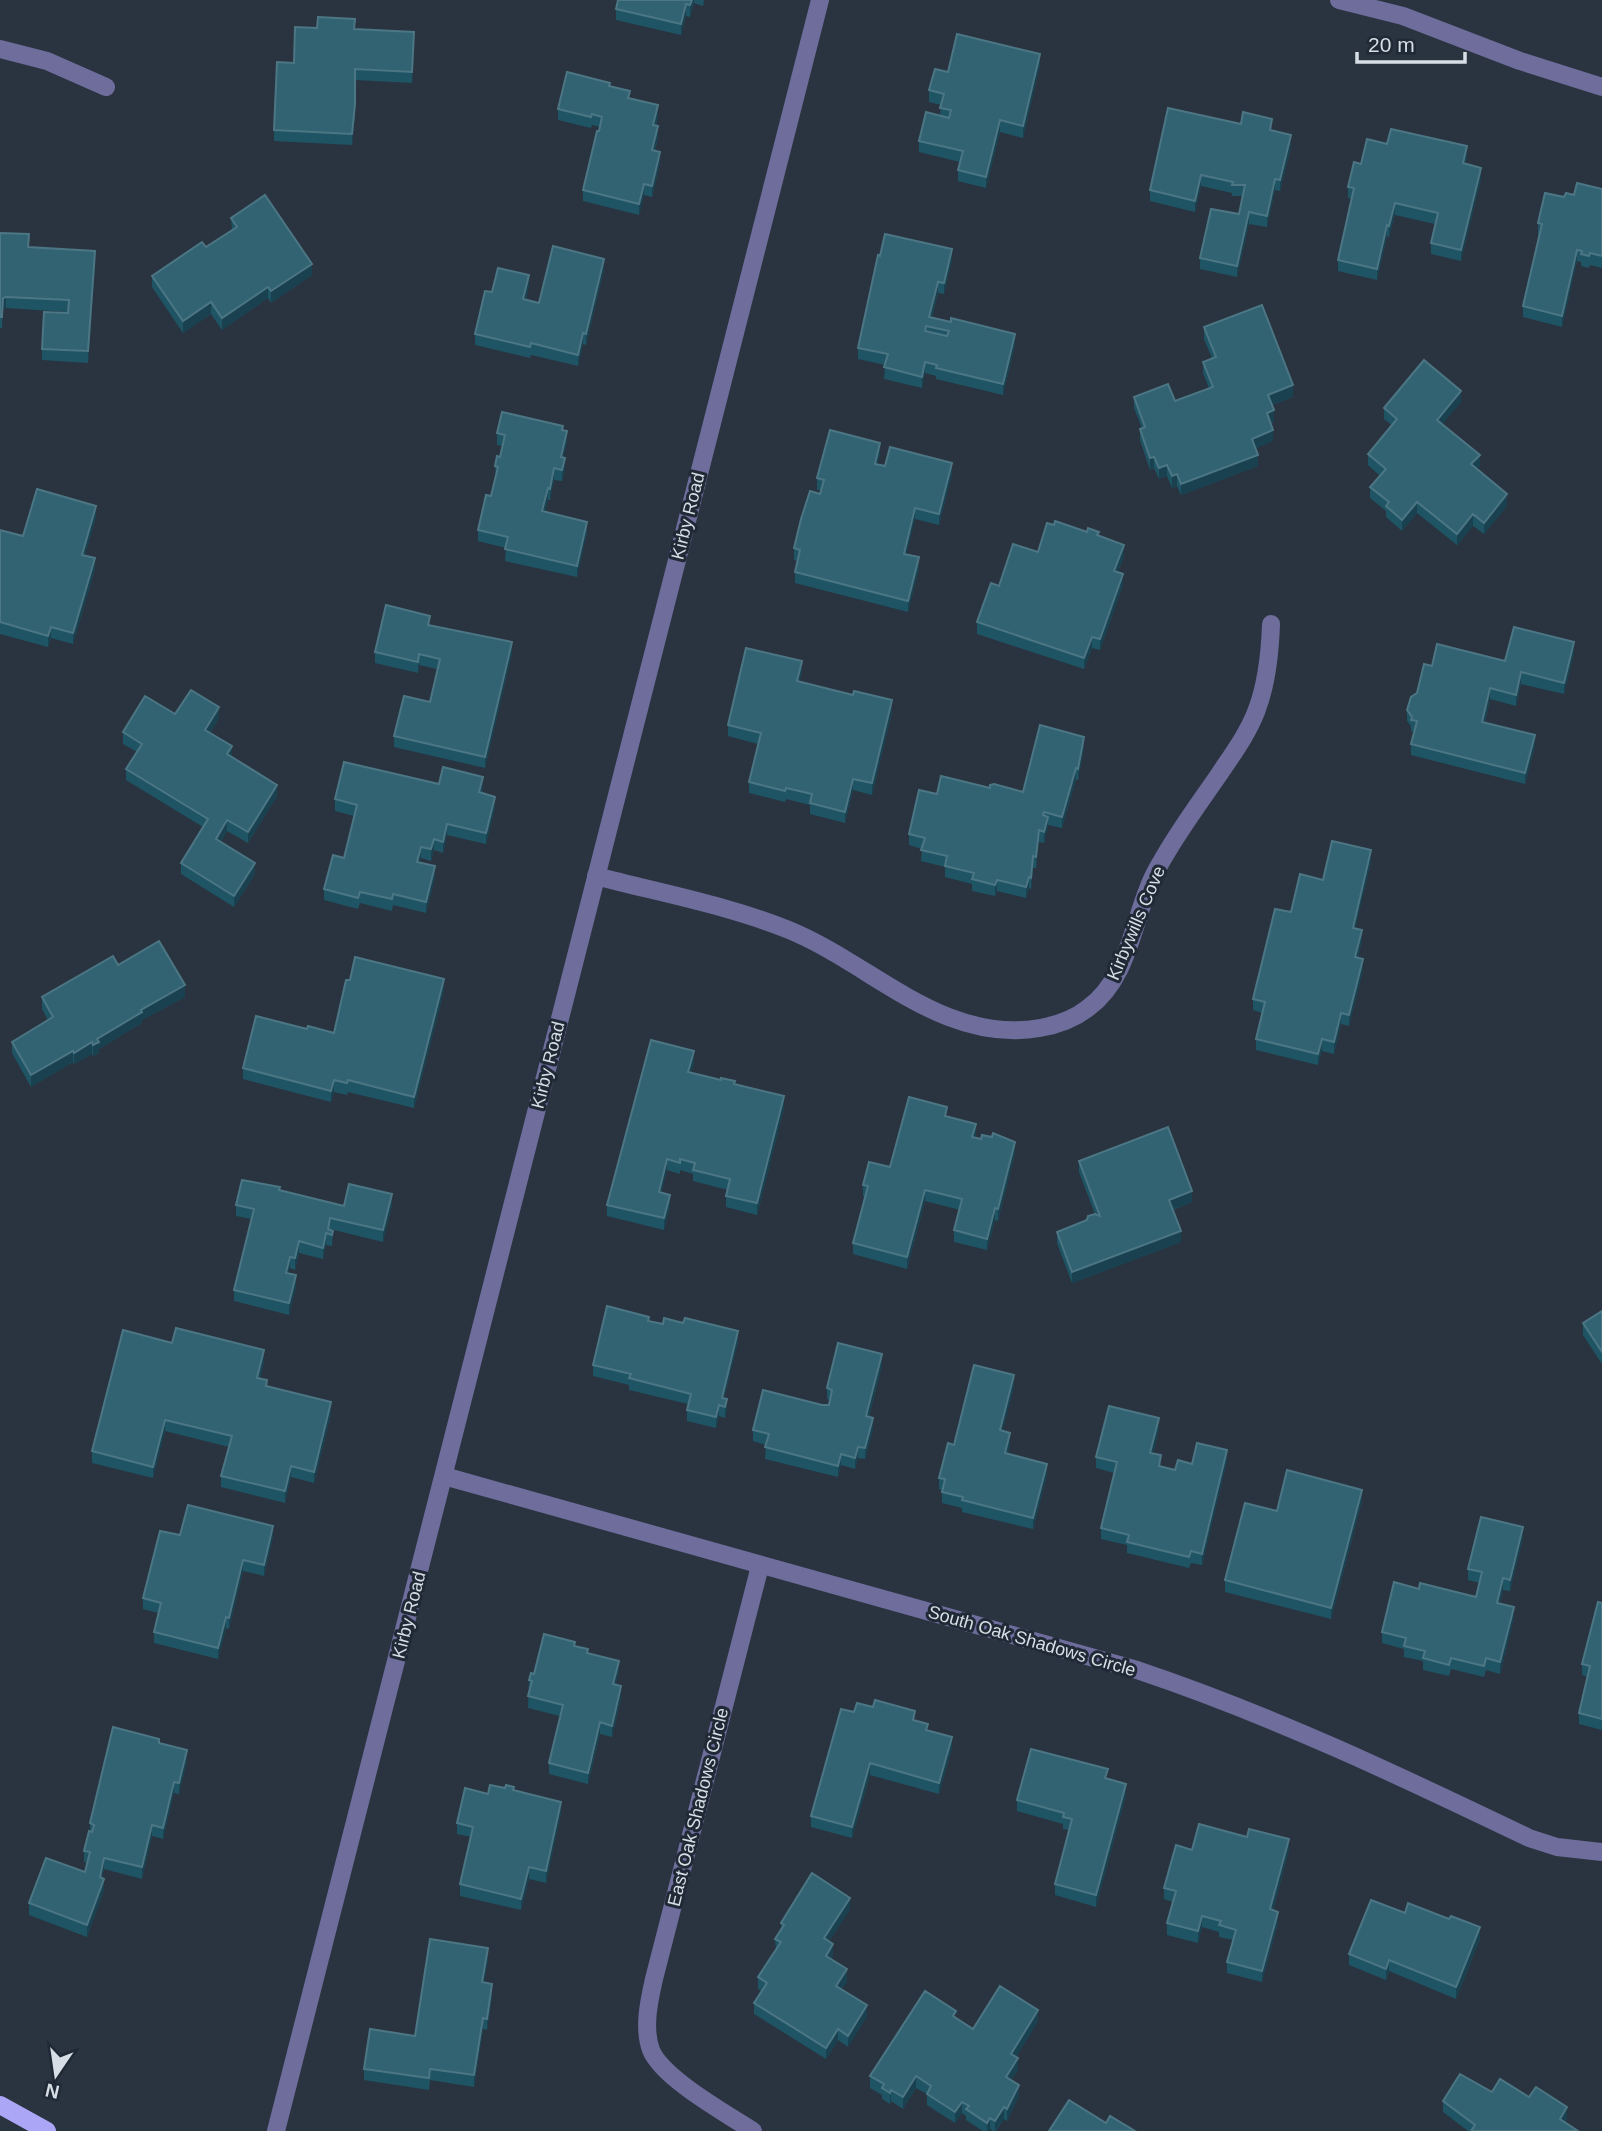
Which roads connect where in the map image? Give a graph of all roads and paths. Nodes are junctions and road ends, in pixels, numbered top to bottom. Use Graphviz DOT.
graph roads {
  1 [pos="820,0"];
  2 [pos="1339,0"];
  3 [pos="0,49"];
  4 [pos="106,87"];
  5 [pos="1602,87"];
  6 [pos="1271,624"];
  7 [pos="596,876"];
  8 [pos="444,1476"];
  9 [pos="760,1566"];
  10 [pos="1602,1852"];
  11 [pos="0,2105"];
  12 [pos="47,2131"];
  13 [pos="276,2131"];
  14 [pos="753,2131"];
  1 -- 7 [label="street, Kirby Road"];
  2 -- 5 [label="street"];
  3 -- 4 [label="street"];
  6 -- 7 [label="street, Kirbywills Cove"];
  7 -- 8 [label="street, Kirby Road"];
  8 -- 9 [label="street, South Oak Shadows Circle"];
  8 -- 13 [label="street, Kirby Road"];
  9 -- 10 [label="street, South Oak Shadows Circle"];
  9 -- 14 [label="street, East Oak Shadows Circle"];
  11 -- 12 [label="main road"];
}
